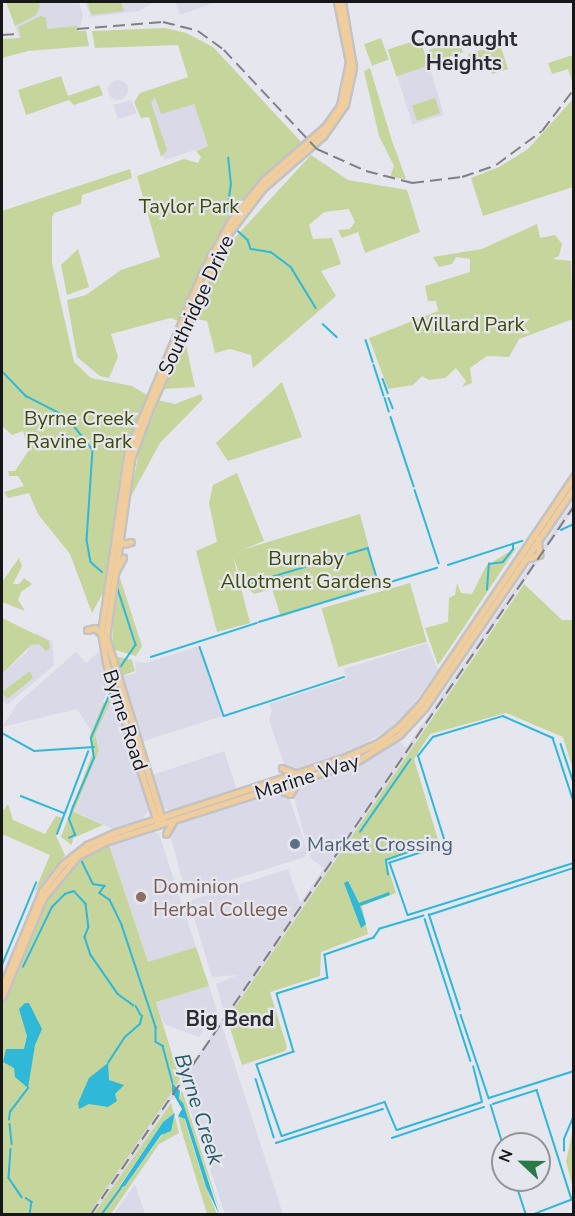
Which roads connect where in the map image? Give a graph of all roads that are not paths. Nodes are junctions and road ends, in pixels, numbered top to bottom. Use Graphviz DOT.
graph roads {
  1 [pos="337,2"];
  2 [pos="342,2"];
  3 [pos="340,106"];
  4 [pos="341,113"];
  5 [pos="573,477"];
  6 [pos="573,488"];
  7 [pos="538,539"];
  8 [pos="119,540"];
  9 [pos="131,542"];
  10 [pos="123,558"];
  11 [pos="525,559"];
  12 [pos="113,575"];
  13 [pos="105,614"];
  14 [pos="87,630"];
  15 [pos="101,633"];
  16 [pos="282,768"];
  17 [pos="297,774"];
  18 [pos="299,780"];
  19 [pos="276,788"];
  20 [pos="152,806"];
  21 [pos="158,807"];
  22 [pos="174,817"];
  23 [pos="158,818"];
  24 [pos="146,822"];
  25 [pos="160,824"];
  26 [pos="166,834"];
  27 [pos="2,987"];
  28 [pos="2,997"];
  1 -- 3 [label="main road, Southridge Drive"];
  2 -- 4 [label="main road, Southridge Drive"];
  3 -- 4 [label="main road"];
  3 -- 13 [label="main road, Southridge Drive"];
  4 -- 8 [label="main road, Southridge Drive"];
  5 -- 17 [label="main road, Marine Way"];
  6 -- 7 [label="main road, Marine Way"];
  7 -- 11 [label="main road, Marine Way"];
  7 -- 11 [label="main road"];
  8 -- 9 [label="main road"];
  8 -- 12 [label="main road, Southridge Drive"];
  10 -- 12 [label="main road"];
  11 -- 18 [label="main road, Marine Way"];
  12 -- 13 [label="main road, Southridge Drive"];
  13 -- 15 [label="main road, Byrne Road"];
  13 -- 21 [label="main road, Byrne Road"];
  14 -- 15 [label="main road"];
  15 -- 20 [label="main road, Byrne Road"];
  16 -- 17 [label="main road"];
  17 -- 22 [label="main road, Marine Way"];
  18 -- 19 [label="main road, Marine Way"];
  18 -- 19 [label="main road"];
  19 -- 22 [label="main road, Marine Way"];
  20 -- 23 [label="main road, Byrne Road"];
  20 -- 24 [label="main road"];
  21 -- 22 [label="main road"];
  21 -- 23 [label="main road, Byrne Road"];
  22 -- 23 [label="main road, Marine Way"];
  22 -- 25 [label="main road, Marine Way"];
  22 -- 26 [label="main road"];
  23 -- 24 [label="main road, Marine Way"];
  23 -- 25 [label="main road, Byrne Road"];
  24 -- 27 [label="main road, Marine Way"];
  25 -- 28 [label="main road, Marine Way"];
}
